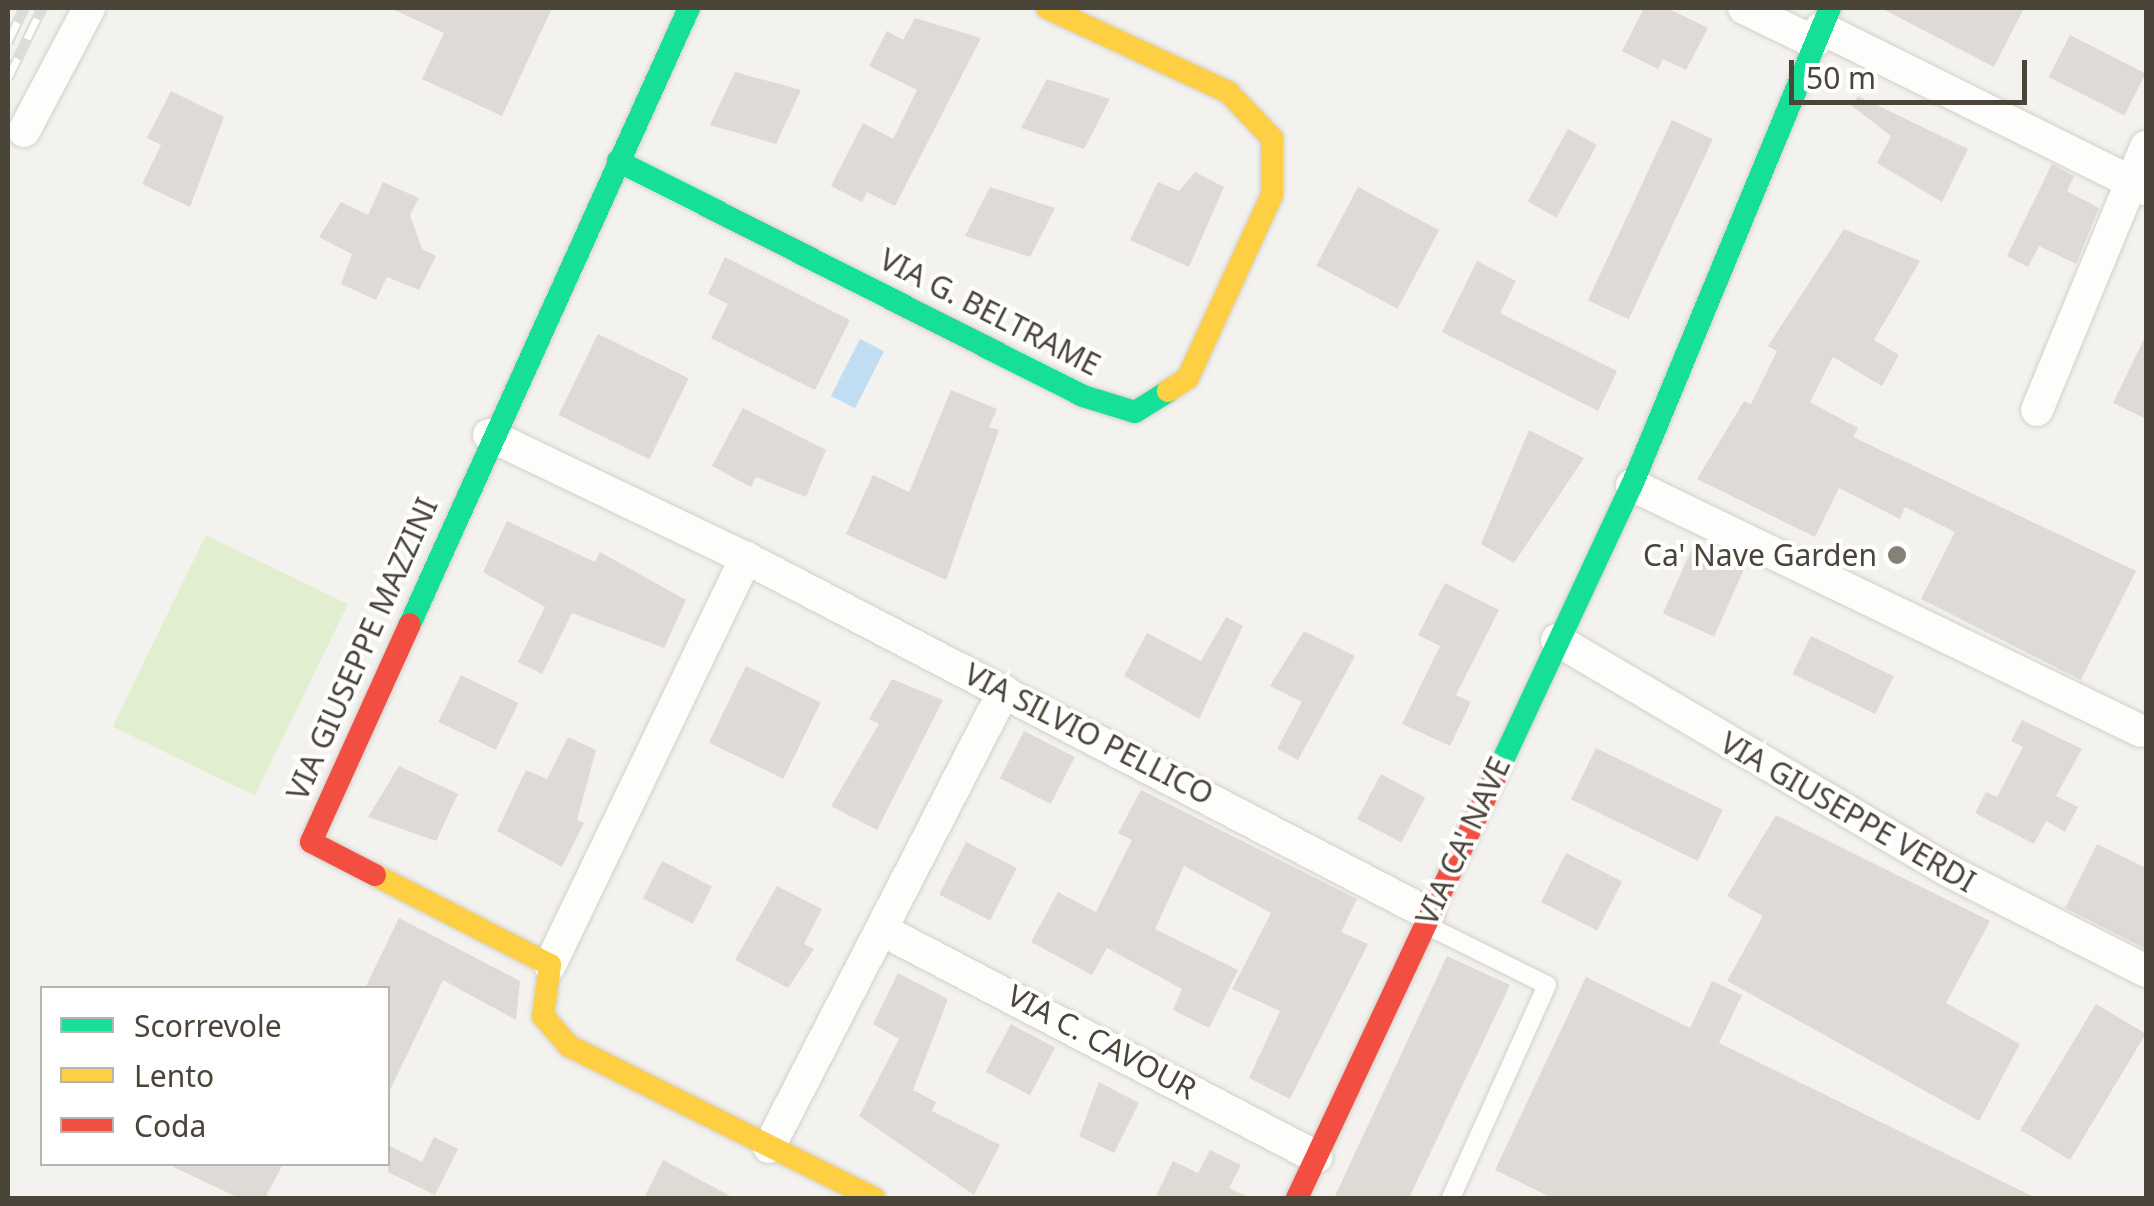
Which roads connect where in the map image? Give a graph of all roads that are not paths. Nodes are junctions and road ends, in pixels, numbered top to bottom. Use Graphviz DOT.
graph roads {
  1 [pos="89,8"];
  2 [pos="689,8"];
  3 [pos="1047,8"];
  4 [pos="1744,8"];
  5 [pos="1822,26"];
  6 [pos="24,131"];
  7 [pos="2146,147"];
  8 [pos="618,160"];
  9 [pos="2139,185"];
  10 [pos="2037,410"];
  11 [pos="489,435"];
  12 [pos="1632,484"];
  13 [pos="746,558"];
  14 [pos="1558,640"];
  15 [pos="1004,691"];
  16 [pos="2141,731"];
  17 [pos="1426,920"];
  18 [pos="884,931"];
  19 [pos="550,965"];
  20 [pos="2146,970"];
  21 [pos="770,1147"];
  22 [pos="1317,1158"];
  23 [pos="1458,1196"];
  24 [pos="874,1198"];
  25 [pos="1297,1198"];
  1 -- 6 [label="street"];
  2 -- 8 [label="street, VIA GIUSEPPE MAZZINI"];
  3 -- 8 [label="street, VIA G. BELTRAME"];
  4 -- 5 [label="street"];
  5 -- 9 [label="street"];
  5 -- 12 [label="street, VIA CA' NAVE"];
  7 -- 9 [label="street"];
  8 -- 11 [label="street, VIA GIUSEPPE MAZZINI"];
  9 -- 10 [label="street"];
  11 -- 13 [label="street, VIA SILVIO PELLICO"];
  11 -- 19 [label="street, VIA GIUSEPPE MAZZINI"];
  12 -- 14 [label="street, VIA CA' NAVE"];
  12 -- 16 [label="street"];
  13 -- 15 [label="street, VIA SILVIO PELLICO"];
  13 -- 19 [label="street"];
  14 -- 17 [label="street, VIA CA' NAVE"];
  14 -- 20 [label="street, VIA GIUSEPPE VERDI"];
  15 -- 17 [label="street, VIA SILVIO PELLICO"];
  15 -- 18 [label="street"];
  17 -- 22 [label="street, VIA CA' NAVE"];
  17 -- 23 [label="lane"];
  18 -- 21 [label="street"];
  18 -- 22 [label="street, VIA C. CAVOUR"];
  19 -- 21 [label="street"];
  21 -- 24 [label="street"];
  22 -- 25 [label="street, VIA CA' NAVE"];
}
